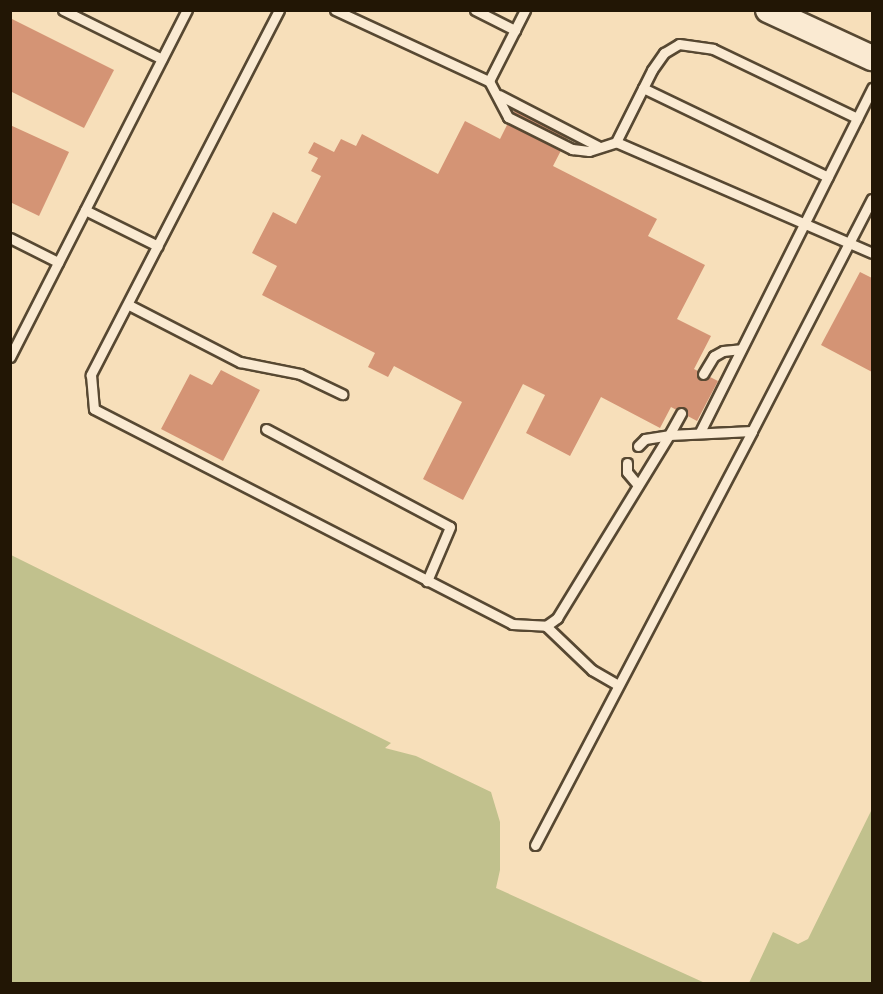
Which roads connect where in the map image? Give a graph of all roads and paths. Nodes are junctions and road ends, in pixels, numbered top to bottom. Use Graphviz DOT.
graph roads {
  1 [pos="63,10"];
  2 [pos="187,10"];
  3 [pos="279,10"];
  4 [pos="335,10"];
  5 [pos="475,10"];
  6 [pos="525,10"];
  7 [pos="768,10"];
  8 [pos="514,30"];
  9 [pos="873,58"];
  10 [pos="162,59"];
  11 [pos="489,81"];
  12 [pos="643,88"];
  13 [pos="873,88"];
  14 [pos="499,95"];
  15 [pos="857,118"];
  16 [pos="616,142"];
  17 [pos="598,146"];
  18 [pos="828,177"];
  19 [pos="873,199"];
  20 [pos="85,210"];
  21 [pos="804,225"];
  22 [pos="10,238"];
  23 [pos="850,242"];
  24 [pos="158,246"];
  25 [pos="873,253"];
  26 [pos="58,262"];
  27 [pos="129,305"];
  28 [pos="741,349"];
  29 [pos="10,357"];
  30 [pos="703,374"];
  31 [pos="342,394"];
  32 [pos="681,412"];
  33 [pos="266,429"];
  34 [pos="752,431"];
  35 [pos="700,432"];
  36 [pos="669,435"];
  37 [pos="638,446"];
  38 [pos="627,463"];
  39 [pos="638,485"];
  40 [pos="427,581"];
  41 [pos="546,626"];
  42 [pos="618,686"];
  43 [pos="535,845"];
  1 -- 10 [label="lane"];
  2 -- 10 [label="lane"];
  3 -- 24 [label="lane"];
  4 -- 11 [label="lane"];
  5 -- 8 [label="lane"];
  6 -- 8 [label="lane"];
  7 -- 9 [label="street"];
  8 -- 11 [label="lane"];
  10 -- 20 [label="lane"];
  11 -- 14 [label="lane"];
  12 -- 15 [label="lane"];
  12 -- 16 [label="lane"];
  12 -- 18 [label="lane"];
  13 -- 15 [label="lane"];
  14 -- 17 [label="lane"];
  14 -- 17 [label="lane"];
  15 -- 18 [label="lane"];
  16 -- 17 [label="lane"];
  16 -- 21 [label="lane"];
  18 -- 21 [label="lane"];
  19 -- 23 [label="lane"];
  20 -- 24 [label="lane"];
  20 -- 26 [label="lane"];
  21 -- 23 [label="lane"];
  21 -- 28 [label="lane"];
  22 -- 26 [label="lane"];
  23 -- 25 [label="lane"];
  23 -- 34 [label="lane"];
  24 -- 27 [label="lane"];
  26 -- 29 [label="lane"];
  27 -- 31 [label="lane"];
  27 -- 40 [label="lane"];
  28 -- 30 [label="lane"];
  28 -- 35 [label="lane"];
  32 -- 36 [label="lane"];
  33 -- 40 [label="lane"];
  34 -- 35 [label="lane"];
  34 -- 42 [label="lane"];
  35 -- 36 [label="lane"];
  36 -- 37 [label="lane"];
  36 -- 39 [label="lane"];
  38 -- 39 [label="lane"];
  39 -- 41 [label="lane"];
  40 -- 41 [label="lane"];
  41 -- 42 [label="lane"];
  42 -- 43 [label="lane"];
}
